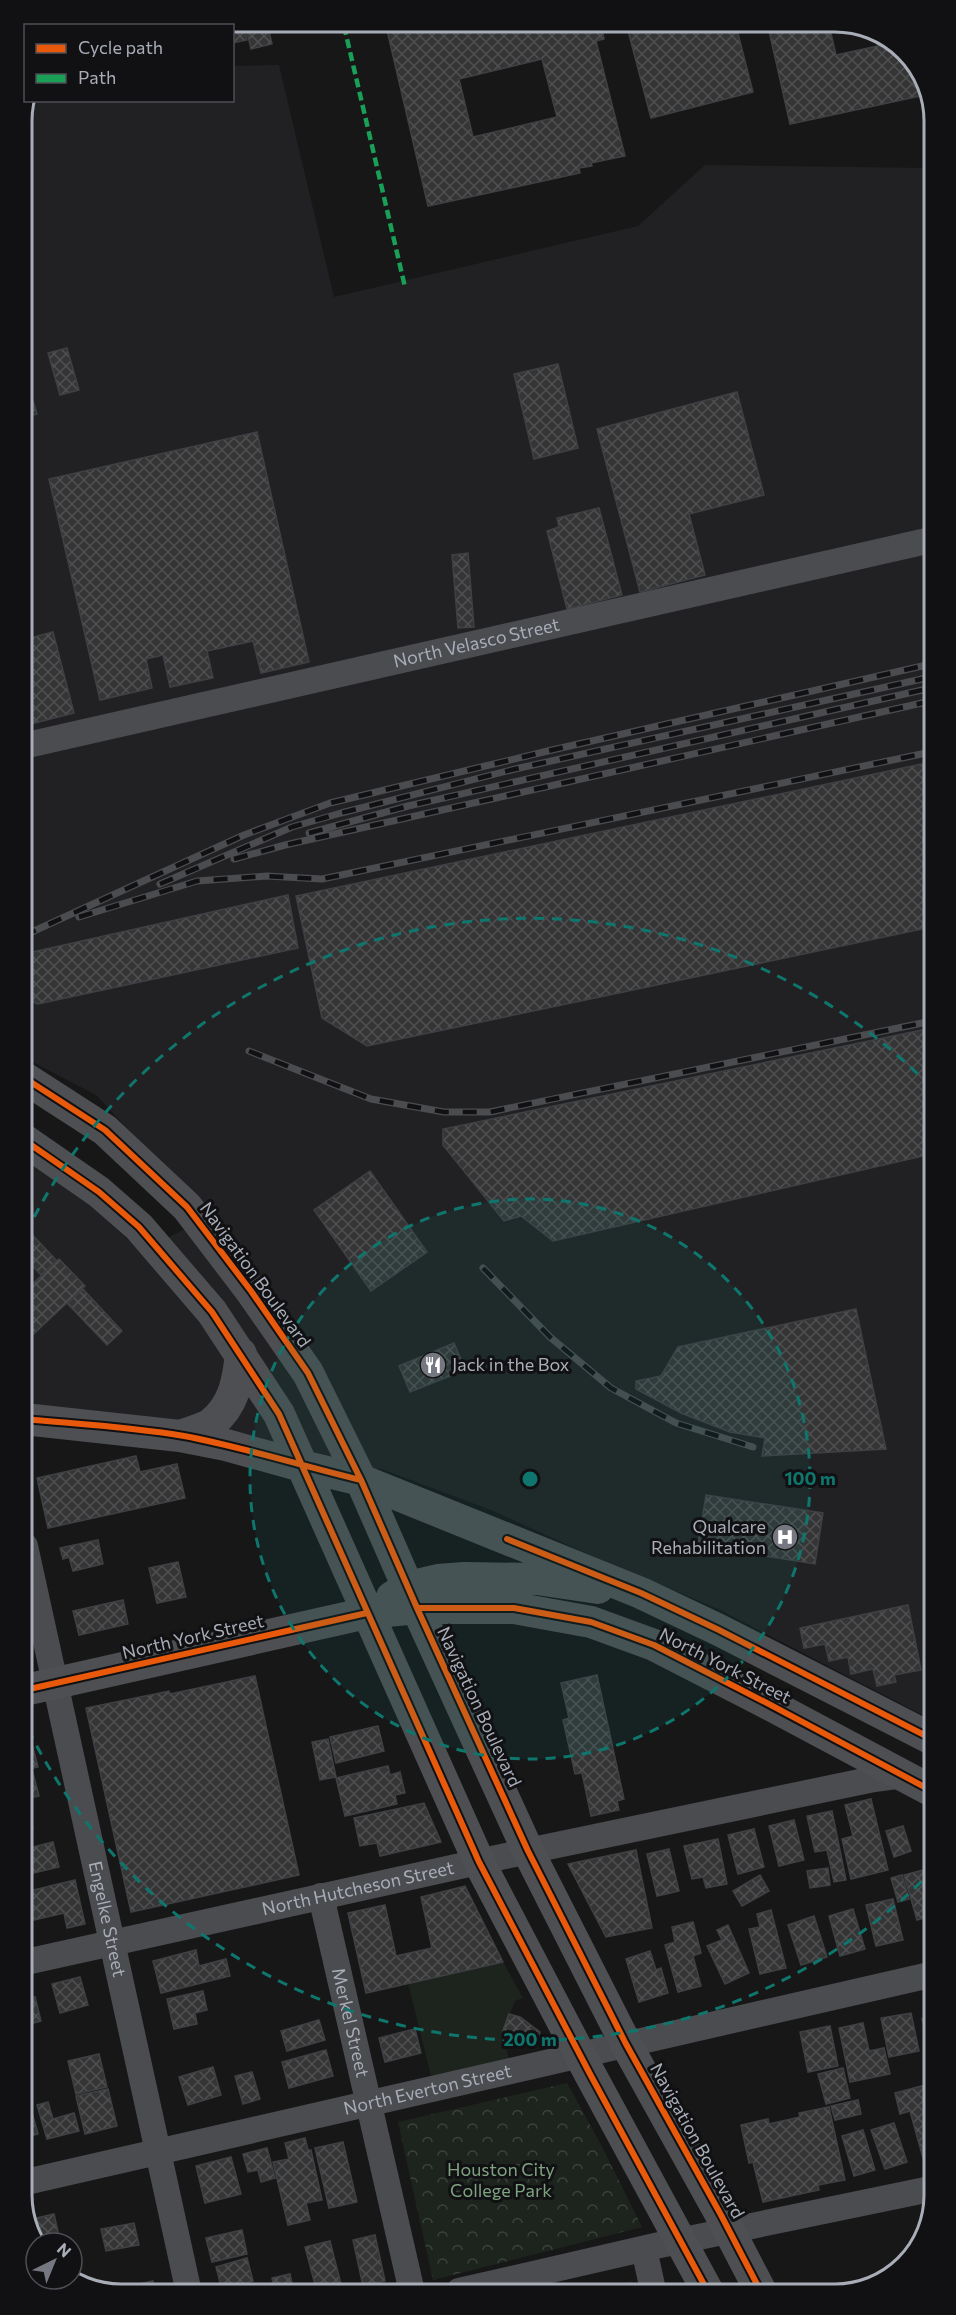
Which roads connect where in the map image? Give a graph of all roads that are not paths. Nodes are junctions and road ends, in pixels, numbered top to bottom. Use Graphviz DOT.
graph roads {
  1 [pos="924,542"];
  2 [pos="32,744"];
  3 [pos="32,1083"];
  4 [pos="32,1145"];
  5 [pos="160,1182"];
  6 [pos="187,1207"];
  7 [pos="140,1229"];
  8 [pos="242,1354"];
  9 [pos="31,1420"];
  10 [pos="180,1436"];
  11 [pos="302,1466"];
  12 [pos="361,1480"];
  13 [pos="641,1593"];
  14 [pos="413,1597"];
  15 [pos="31,1605"];
  16 [pos="367,1613"];
  17 [pos="558,1616"];
  18 [pos="719,1630"];
  19 [pos="40,1687"];
  20 [pos="763,1701"];
  21 [pos="924,1735"];
  22 [pos="924,1760"];
  23 [pos="904,1775"];
  24 [pos="924,1786"];
  25 [pos="528,1851"];
  26 [pos="479,1862"];
  27 [pos="321,1896"];
  28 [pos="112,1943"];
  29 [pos="31,1961"];
  30 [pos="924,1976"];
  31 [pos="626,2044"];
  32 [pos="580,2055"];
  33 [pos="370,2102"];
  34 [pos="156,2151"];
  35 [pos="31,2181"];
  36 [pos="924,2189"];
  37 [pos="730,2232"];
  38 [pos="680,2241"];
  39 [pos="644,2249"];
  40 [pos="187,2283"];
  41 [pos="410,2283"];
  42 [pos="495,2284"];
  43 [pos="652,2284"];
  44 [pos="704,2284"];
  45 [pos="757,2284"];
  1 -- 2 [label="street, North Velasco Street"];
  3 -- 5 [label="main road, Navigation Boulevard"];
  4 -- 7 [label="main road"];
  5 -- 6 [label="main road, Navigation Boulevard"];
  5 -- 7 [label="main road"];
  6 -- 7 [label="main road"];
  6 -- 12 [label="main road, Navigation Boulevard"];
  7 -- 8 [label="main road"];
  8 -- 10 [label="main road"];
  8 -- 11 [label="main road"];
  9 -- 10 [label="main road, North York Street"];
  10 -- 11 [label="main road, North York Street"];
  11 -- 12 [label="main road, North York Street"];
  11 -- 16 [label="main road"];
  12 -- 13 [label="main road, North York Street"];
  12 -- 14 [label="main road, Navigation Boulevard"];
  13 -- 14 [label="main road"];
  13 -- 18 [label="main road, North York Street"];
  14 -- 16 [label="main road, North York Street"];
  14 -- 17 [label="main road, North York Street"];
  14 -- 25 [label="main road, Navigation Boulevard"];
  15 -- 19 [label="street, Engelke Street"];
  16 -- 19 [label="main road, North York Street"];
  16 -- 26 [label="main road"];
  17 -- 18 [label="main road"];
  17 -- 20 [label="main road, North York Street"];
  18 -- 21 [label="main road, North York Street"];
  19 -- 28 [label="street, Engelke Street"];
  20 -- 22 [label="main road"];
  20 -- 23 [label="main road, North York Street"];
  23 -- 24 [label="main road, North York Street"];
  23 -- 25 [label="street, North Hutcheson Street"];
  25 -- 26 [label="street, North Hutcheson Street"];
  25 -- 31 [label="main road, Navigation Boulevard"];
  26 -- 27 [label="street, North Hutcheson Street"];
  26 -- 32 [label="main road"];
  27 -- 28 [label="street, North Hutcheson Street"];
  27 -- 33 [label="street, Merkel Street"];
  28 -- 29 [label="street, North Hutcheson Street"];
  28 -- 34 [label="street, Engelke Street"];
  30 -- 31 [label="street, North Everton Street"];
  31 -- 32 [label="street, North Everton Street"];
  31 -- 37 [label="main road, Navigation Boulevard"];
  32 -- 33 [label="street, North Everton Street"];
  32 -- 38 [label="main road"];
  33 -- 34 [label="street, North Everton Street"];
  33 -- 41 [label="street, Merkel Street"];
  34 -- 35 [label="street, North Everton Street"];
  34 -- 40 [label="street, Engelke Street"];
  36 -- 37 [label="street"];
  37 -- 38 [label="street"];
  37 -- 45 [label="main road, Navigation Boulevard"];
  38 -- 39 [label="street"];
  38 -- 44 [label="main road"];
  39 -- 42 [label="street"];
  39 -- 43 [label="street"];
}
